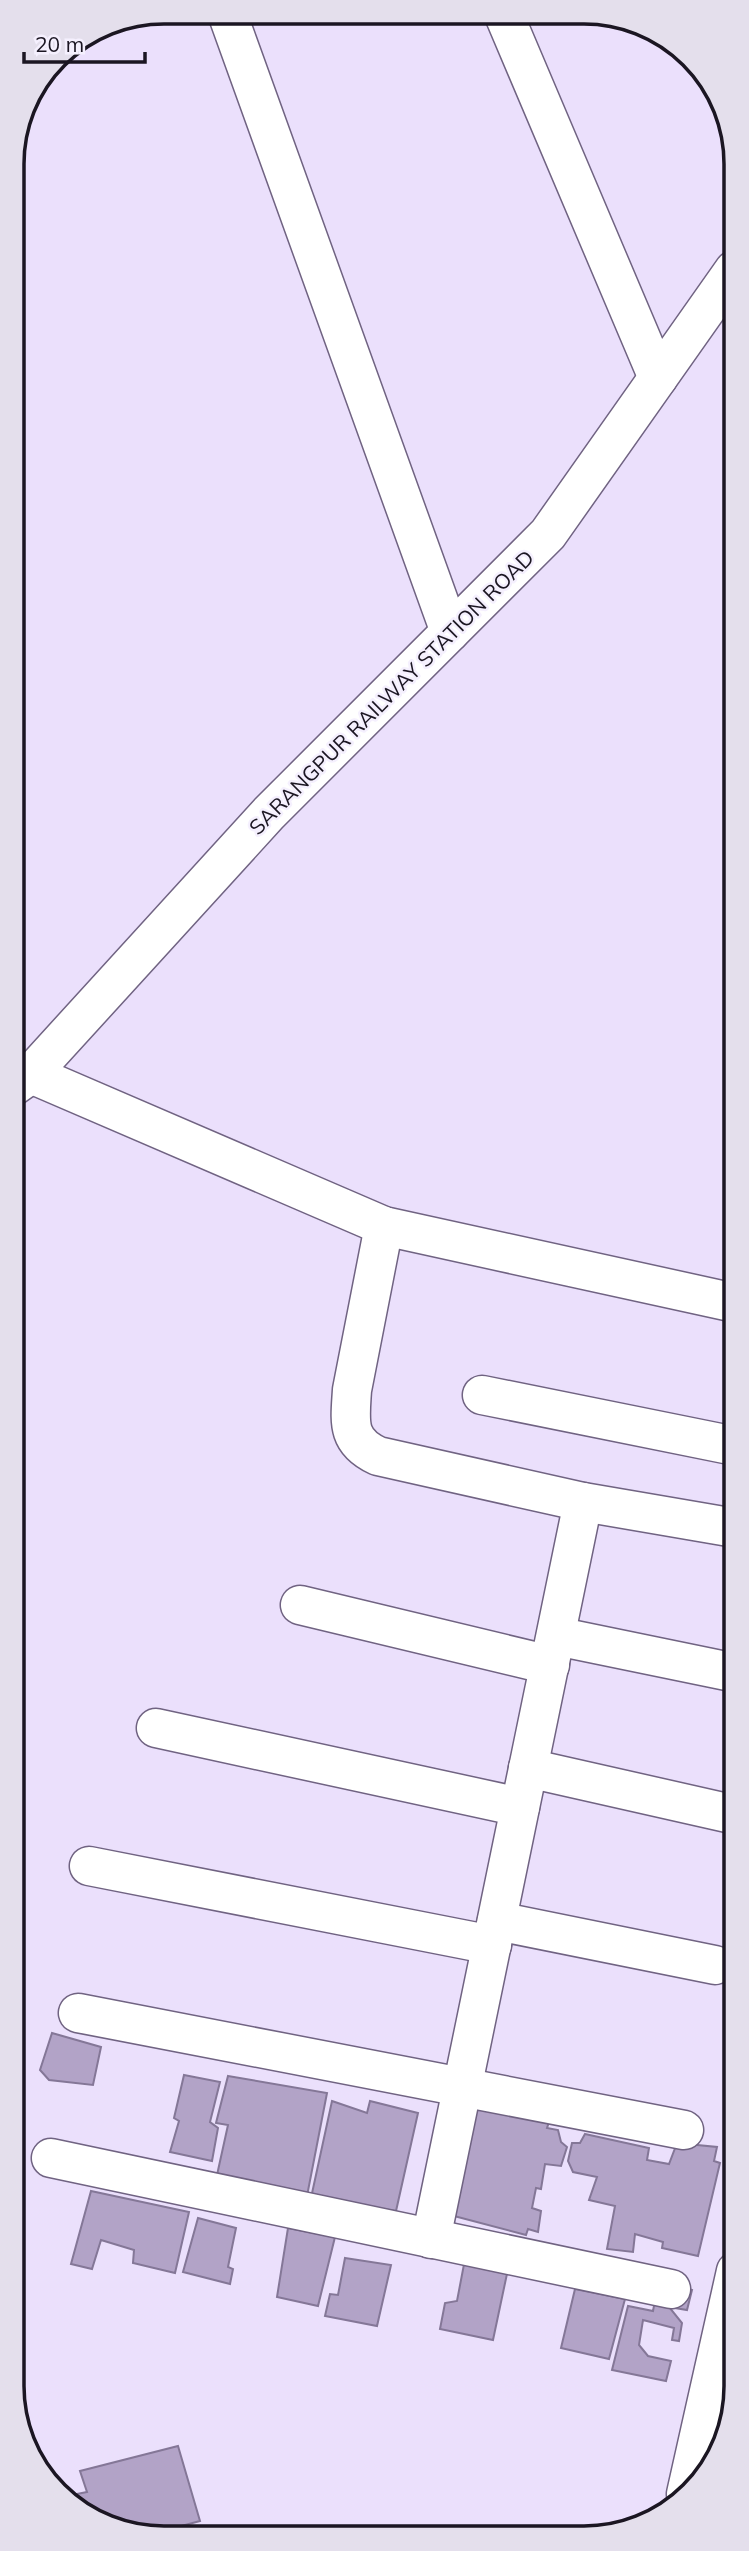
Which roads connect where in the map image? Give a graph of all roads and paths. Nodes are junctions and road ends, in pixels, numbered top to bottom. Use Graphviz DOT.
graph roads {
  1 [pos="231,24"];
  2 [pos="508,24"];
  3 [pos="724,284"];
  4 [pos="658,378"];
  5 [pos="450,632"];
  6 [pos="25,1077"];
  7 [pos="25,1081"];
  8 [pos="384,1226"];
  9 [pos="724,1301"];
  10 [pos="482,1395"];
  11 [pos="724,1444"];
  12 [pos="583,1502"];
  13 [pos="724,1526"];
  14 [pos="300,1605"];
  15 [pos="553,1650"];
  16 [pos="724,1671"];
  17 [pos="156,1728"];
  18 [pos="528,1768"];
  19 [pos="520,1807"];
  20 [pos="724,1812"];
  21 [pos="89,1866"];
  22 [pos="494,1933"];
  23 [pos="715,1965"];
  24 [pos="78,2013"];
  25 [pos="463,2087"];
  26 [pos="684,2130"];
  27 [pos="51,2158"];
  28 [pos="431,2239"];
  29 [pos="671,2289"];
  30 [pos="724,2345"];
  31 [pos="705,2449"];
  32 [pos="696,2472"];
  1 -- 5 [label="street"];
  2 -- 4 [label="street"];
  3 -- 4 [label="street, SARANGPUR RAILWAY STATION ROAD"];
  4 -- 5 [label="street, SARANGPUR RAILWAY STATION ROAD"];
  5 -- 6 [label="street, SARANGPUR RAILWAY STATION ROAD"];
  7 -- 8 [label="street"];
  8 -- 9 [label="street"];
  8 -- 12 [label="street"];
  10 -- 11 [label="street"];
  12 -- 13 [label="street"];
  12 -- 15 [label="street"];
  14 -- 15 [label="street"];
  15 -- 16 [label="street"];
  15 -- 18 [label="street"];
  17 -- 19 [label="street"];
  18 -- 19 [label="street"];
  18 -- 20 [label="street"];
  19 -- 22 [label="street"];
  21 -- 22 [label="street"];
  22 -- 23 [label="street"];
  22 -- 25 [label="street"];
  24 -- 25 [label="street"];
  25 -- 26 [label="street"];
  25 -- 28 [label="street"];
  27 -- 28 [label="street"];
  28 -- 29 [label="street"];
  30 -- 31 [label="street"];
  31 -- 32 [label="street"];
}
